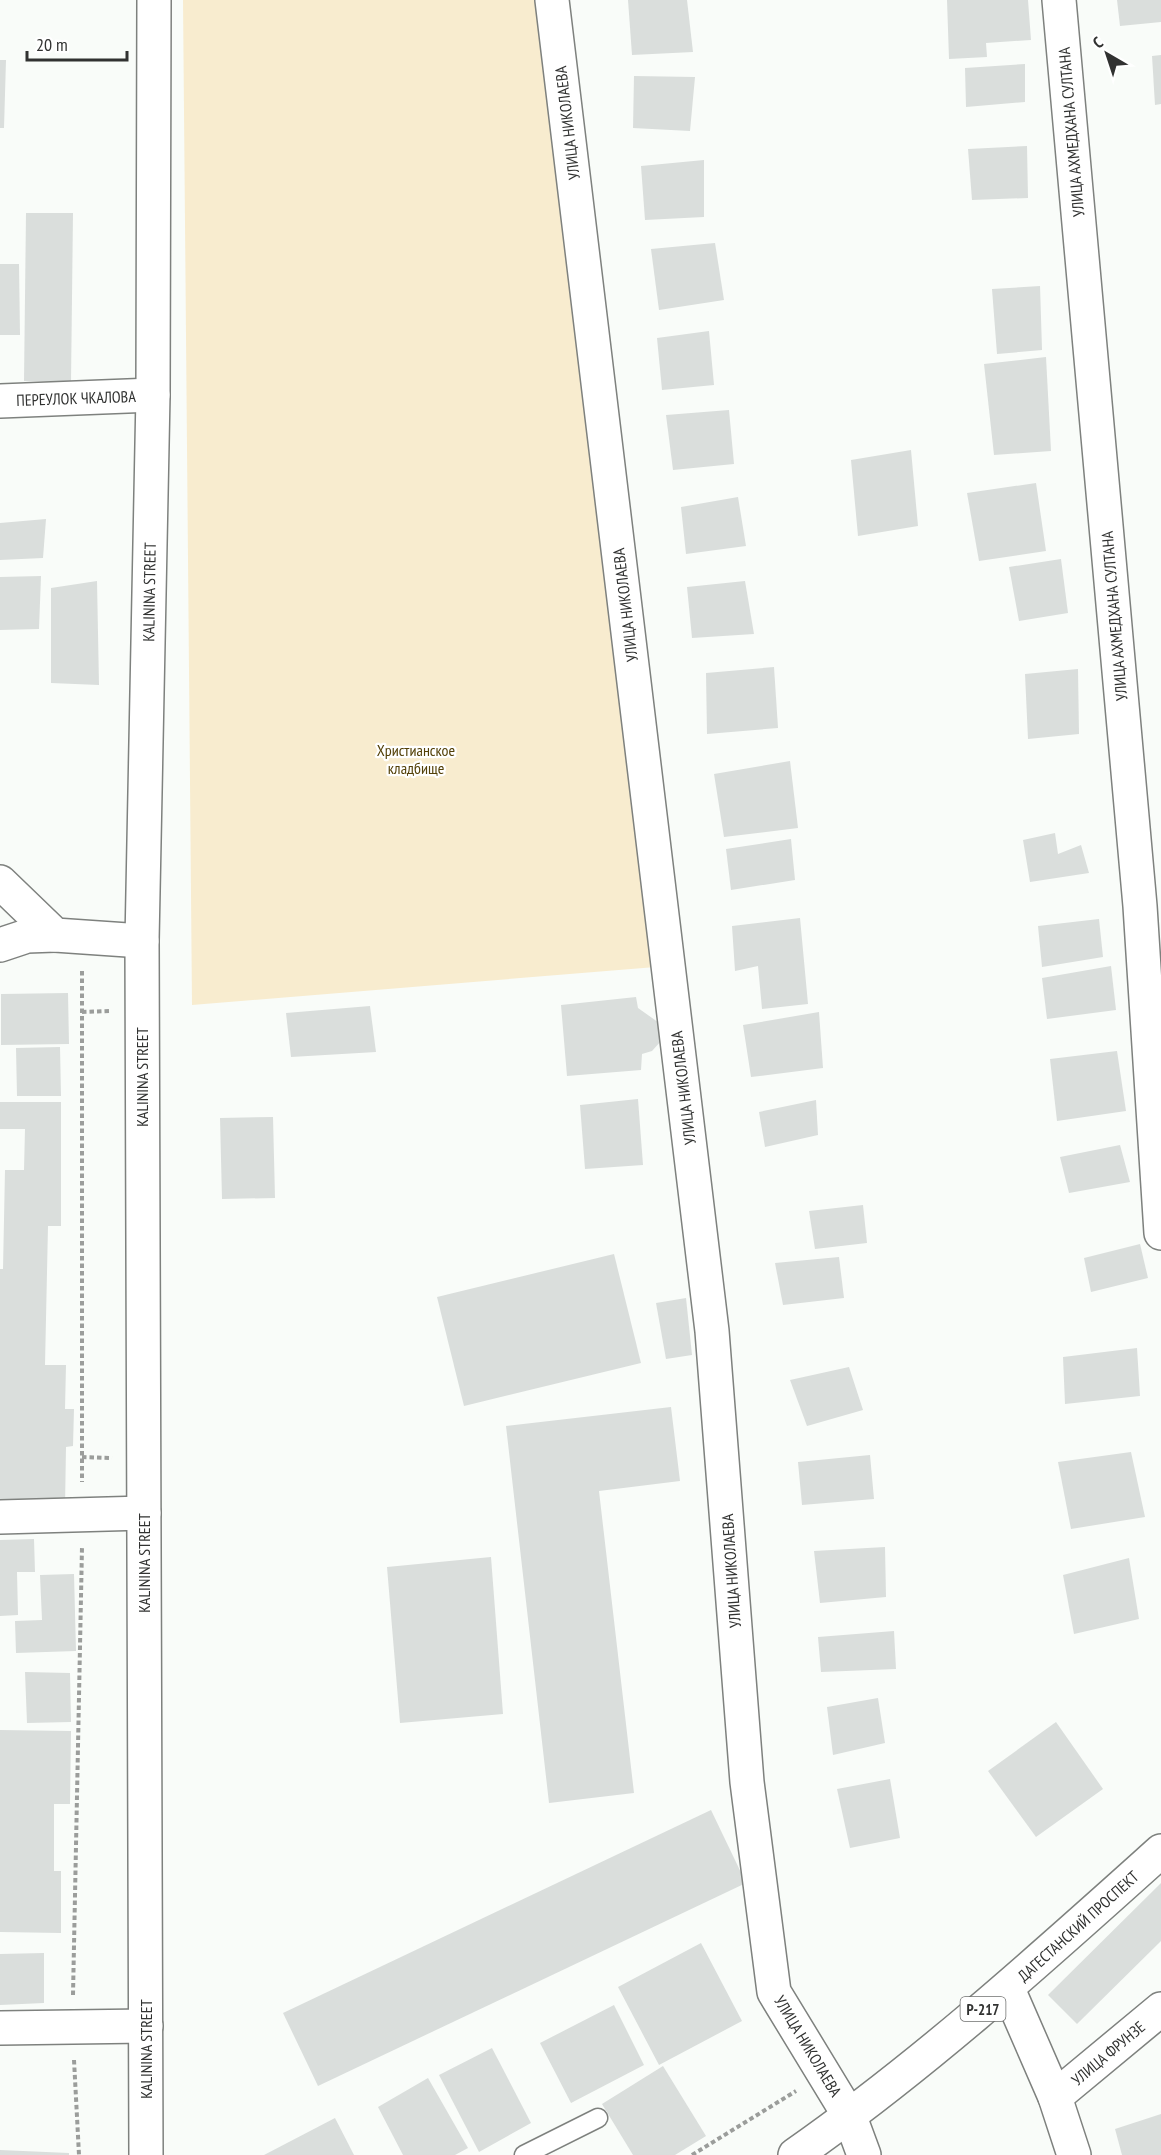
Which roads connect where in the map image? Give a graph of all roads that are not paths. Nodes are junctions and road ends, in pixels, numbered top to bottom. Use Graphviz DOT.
graph roads {
  1 [pos="154,0"];
  2 [pos="552,0"];
  3 [pos="1059,0"];
  4 [pos="153,395"];
  5 [pos="0,401"];
  6 [pos="0,882"];
  7 [pos="55,935"];
  8 [pos="142,941"];
  9 [pos="0,945"];
  10 [pos="1161,1233"];
  11 [pos="144,1513"];
  12 [pos="0,1517"];
  13 [pos="1161,1851"];
  14 [pos="1008,1989"];
  15 [pos="1161,2008"];
  16 [pos="146,2026"];
  17 [pos="0,2028"];
  18 [pos="1055,2097"];
  19 [pos="850,2116"];
  20 [pos="598,2118"];
  21 [pos="146,2155"];
  22 [pos="524,2155"];
  23 [pos="795,2155"];
  24 [pos="864,2155"];
  25 [pos="1074,2155"];
  1 -- 4 [label="main road, KALININA STREET"];
  2 -- 19 [label="main road, УЛИЦА НИКОЛАЕВА"];
  3 -- 10 [label="main road, УЛИЦА АХМЕДХАНА СУЛТАНА"];
  4 -- 5 [label="main road, ПЕРЕУЛОК ЧКАЛОВА"];
  4 -- 8 [label="main road, KALININA STREET"];
  6 -- 7 [label="main road"];
  7 -- 8 [label="main road"];
  7 -- 9 [label="main road"];
  8 -- 11 [label="main road, KALININA STREET"];
  11 -- 12 [label="main road"];
  11 -- 16 [label="main road, KALININA STREET"];
  13 -- 14 [label="main road, ДАГЕСТАНСКИЙ ПРОСПЕКТ / Р-217"];
  14 -- 18 [label="main road"];
  14 -- 19 [label="main road, ДАГЕСТАНСКИЙ ПРОСПЕКТ / Р-217"];
  15 -- 18 [label="main road, УЛИЦА ФРУНЗЕ"];
  16 -- 17 [label="main road"];
  16 -- 21 [label="main road, KALININA STREET"];
  18 -- 25 [label="main road"];
  19 -- 23 [label="main road, ДАГЕСТАНСКИЙ ПРОСПЕКТ / Р-217"];
  19 -- 24 [label="main road, УЛИЦА НИКОЛАЕВА"];
  20 -- 22 [label="lane"];
}
